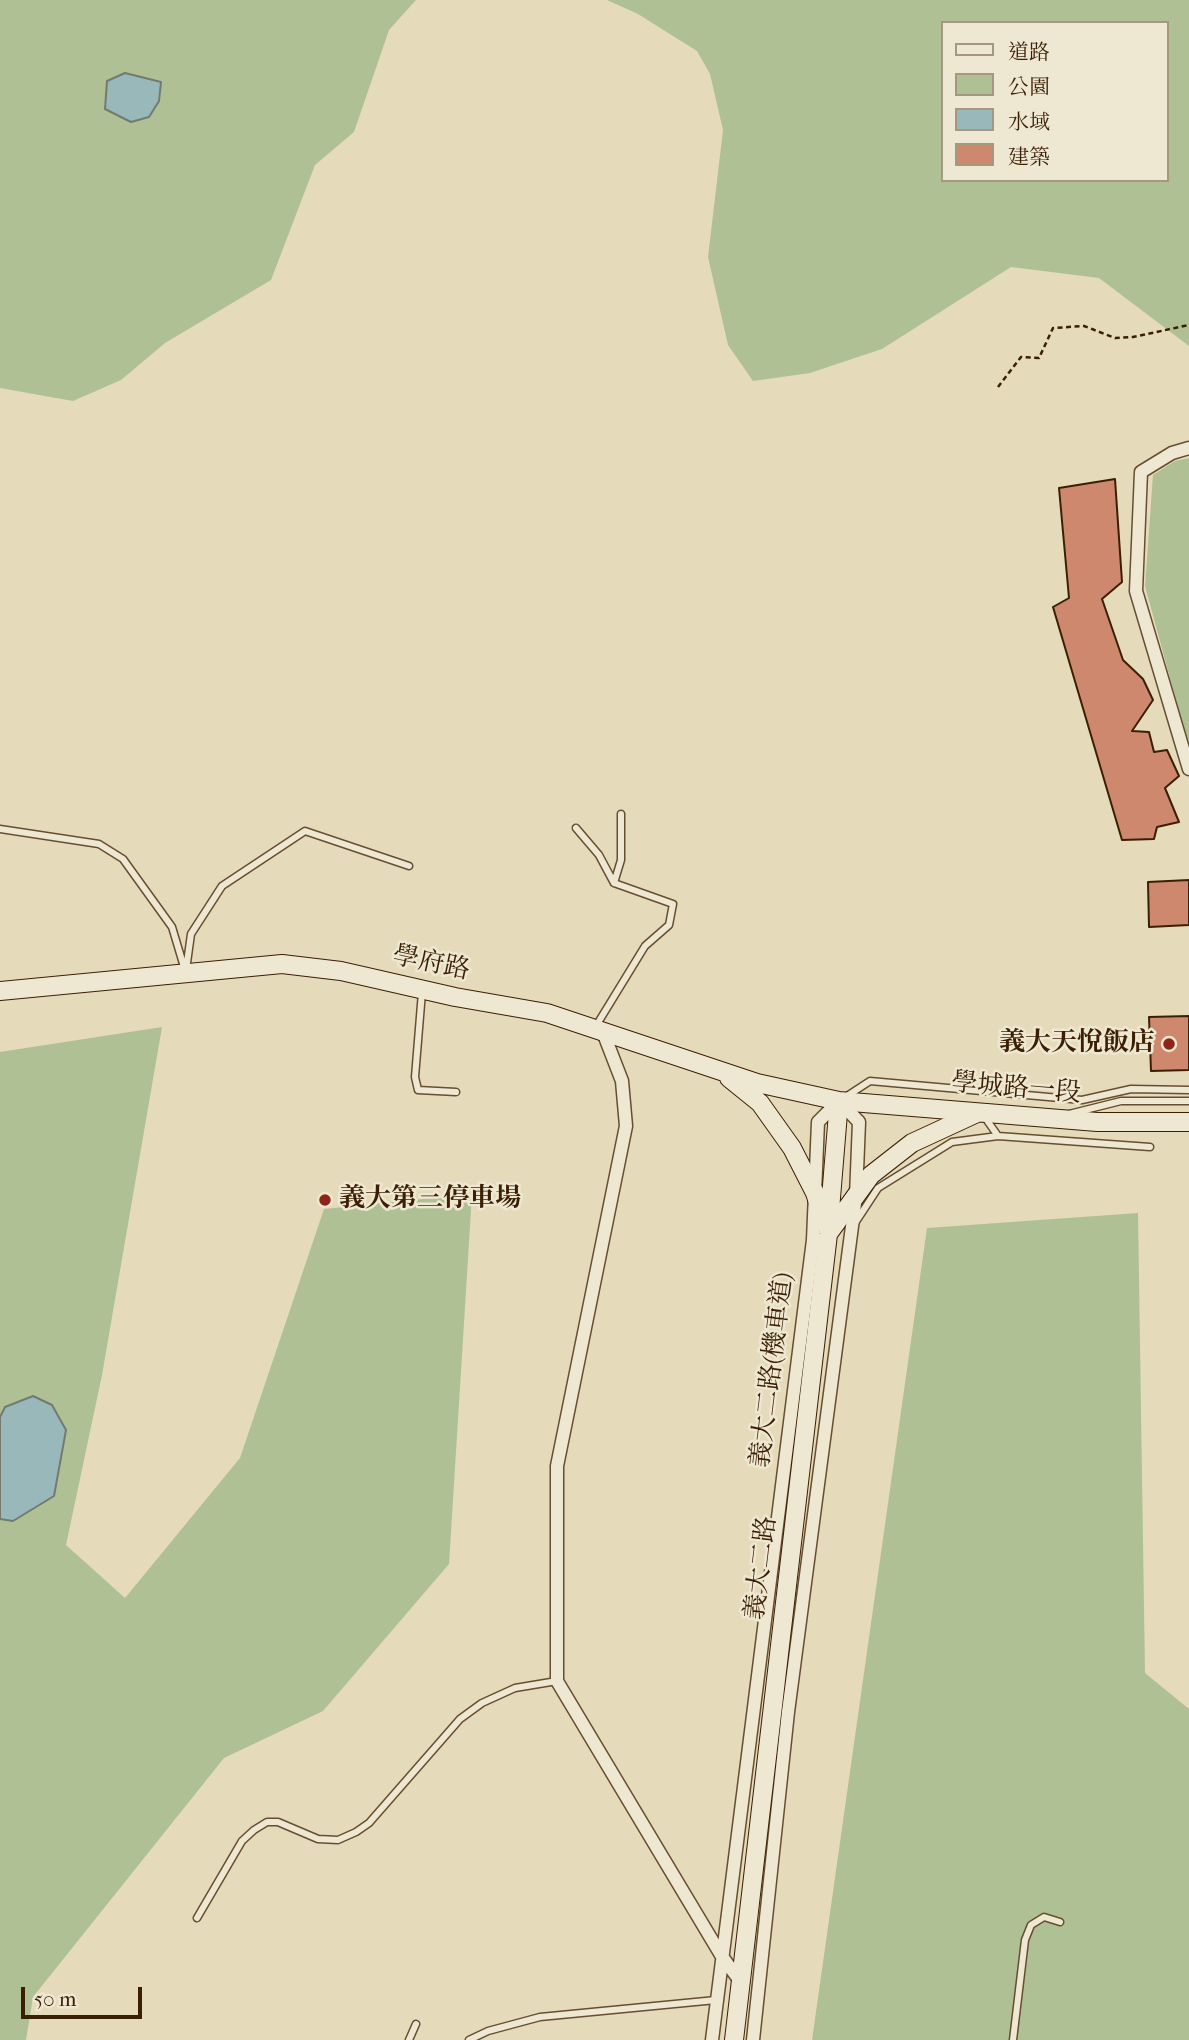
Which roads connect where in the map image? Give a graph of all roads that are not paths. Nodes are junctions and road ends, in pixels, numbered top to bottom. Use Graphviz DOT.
graph roads {
  1 [pos="1189,448"];
  2 [pos="1189,769"];
  3 [pos="621,814"];
  4 [pos="576,828"];
  5 [pos="0,829"];
  6 [pos="409,866"];
  7 [pos="614,883"];
  8 [pos="186,972"];
  9 [pos="422,990"];
  10 [pos="0,991"];
  11 [pos="599,1030"];
  12 [pos="720,1071"];
  13 [pos="1189,1090"];
  14 [pos="456,1092"];
  15 [pos="839,1101"];
  16 [pos="1189,1101"];
  17 [pos="981,1111"];
  18 [pos="1051,1118"];
  19 [pos="1189,1122"];
  20 [pos="998,1136"];
  21 [pos="1150,1147"];
  22 [pos="815,1194"];
  23 [pos="856,1196"];
  24 [pos="850,1230"];
  25 [pos="828,1234"];
  26 [pos="557,1681"];
  27 [pos="197,1918"];
  28 [pos="1060,1922"];
  29 [pos="721,1955"];
  30 [pos="740,1981"];
  31 [pos="716,2000"];
  32 [pos="416,2024"];
  33 [pos="409,2040"];
  34 [pos="469,2040"];
  35 [pos="712,2040"];
  36 [pos="734,2040"];
  37 [pos="753,2040"];
  38 [pos="1013,2040"];
  1 -- 2 [label="street"];
  3 -- 7 [label="lane"];
  4 -- 7 [label="lane"];
  5 -- 8 [label="lane"];
  6 -- 8 [label="lane"];
  7 -- 11 [label="lane"];
  8 -- 9 [label="street, 學府路"];
  8 -- 10 [label="street, 學府路"];
  9 -- 11 [label="street, 學府路"];
  9 -- 14 [label="lane"];
  11 -- 12 [label="street, 學府路"];
  11 -- 26 [label="street"];
  12 -- 15 [label="street, 學府路"];
  12 -- 22 [label="street"];
  13 -- 15 [label="lane"];
  15 -- 17 [label="street, 學城路一段"];
  15 -- 22 [label="street, 義大二路(機車道)"];
  15 -- 23 [label="street"];
  15 -- 25 [label="street, 義大二路"];
  16 -- 18 [label="lane"];
  17 -- 18 [label="street, 學城路一段"];
  17 -- 20 [label="lane"];
  17 -- 23 [label="street"];
  18 -- 19 [label="street, 學城路一段"];
  20 -- 21 [label="lane"];
  20 -- 24 [label="lane"];
  22 -- 25 [label="street"];
  22 -- 29 [label="street, 義大二路(機車道)"];
  23 -- 24 [label="street"];
  23 -- 25 [label="street"];
  24 -- 37 [label="street"];
  25 -- 30 [label="street, 義大二路"];
  26 -- 27 [label="lane"];
  26 -- 29 [label="street"];
  28 -- 38 [label="lane"];
  29 -- 30 [label="street"];
  29 -- 31 [label="street, 義大二路(機車道)"];
  30 -- 36 [label="street, 義大二路"];
  31 -- 34 [label="lane"];
  31 -- 35 [label="street, 義大二路(機車道)"];
  32 -- 33 [label="lane"];
}
